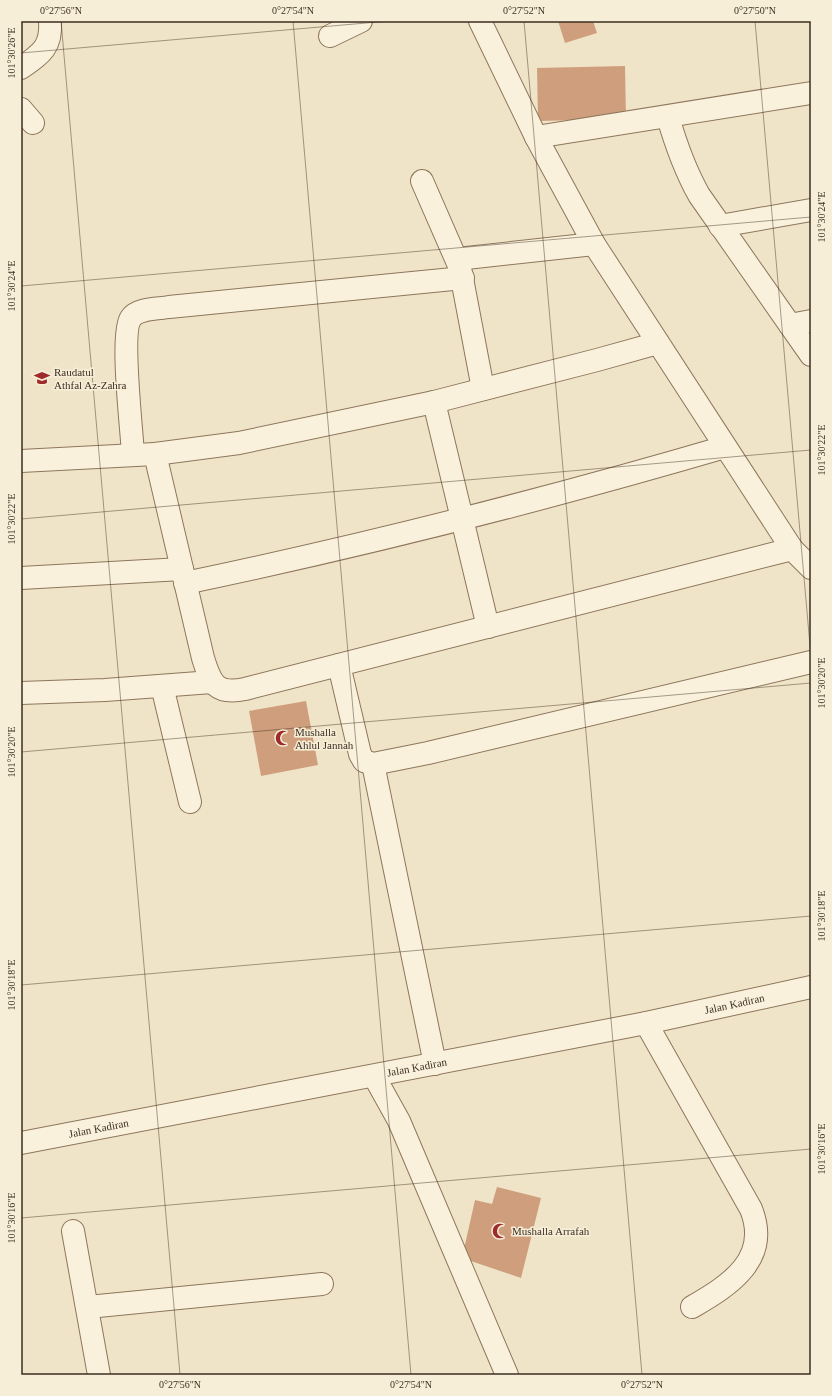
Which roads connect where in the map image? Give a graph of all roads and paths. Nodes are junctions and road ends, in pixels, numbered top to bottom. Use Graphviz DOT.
graph roads {
  1 [pos="50,21"];
  2 [pos="361,21"];
  3 [pos="480,21"];
  4 [pos="330,36"];
  5 [pos="21,68"];
  6 [pos="811,93"];
  7 [pos="668,117"];
  8 [pos="536,137"];
  9 [pos="422,181"];
  10 [pos="811,210"];
  11 [pos="720,226"];
  12 [pos="594,244"];
  13 [pos="460,268"];
  14 [pos="811,321"];
  15 [pos="790,325"];
  16 [pos="658,343"];
  17 [pos="811,355"];
  18 [pos="483,388"];
  19 [pos="434,402"];
  20 [pos="725,447"];
  21 [pos="155,454"];
  22 [pos="133,455"];
  23 [pos="21,461"];
  24 [pos="464,519"];
  25 [pos="792,549"];
  26 [pos="811,568"];
  27 [pos="183,576"];
  28 [pos="21,578"];
  29 [pos="488,627"];
  30 [pos="811,662"];
  31 [pos="339,665"];
  32 [pos="212,682"];
  33 [pos="162,686"];
  34 [pos="21,693"];
  35 [pos="373,764"];
  36 [pos="190,802"];
  37 [pos="811,987"];
  38 [pos="646,1023"];
  39 [pos="435,1064"];
  40 [pos="374,1076"];
  41 [pos="21,1143"];
  42 [pos="72,1231"];
  43 [pos="322,1284"];
  44 [pos="88,1307"];
  45 [pos="692,1307"];
  46 [pos="99,1375"];
  47 [pos="506,1375"];
  1 -- 5 [label="street"];
  2 -- 4 [label="street"];
  3 -- 8 [label="street"];
  6 -- 7 [label="street"];
  7 -- 8 [label="street"];
  7 -- 11 [label="street"];
  8 -- 12 [label="street"];
  9 -- 13 [label="street"];
  10 -- 11 [label="street"];
  11 -- 15 [label="street"];
  12 -- 13 [label="street"];
  12 -- 16 [label="street"];
  13 -- 18 [label="street"];
  13 -- 22 [label="street"];
  14 -- 15 [label="street"];
  15 -- 17 [label="street"];
  16 -- 18 [label="street"];
  16 -- 20 [label="street"];
  18 -- 19 [label="street"];
  19 -- 21 [label="street"];
  19 -- 24 [label="street"];
  20 -- 24 [label="street"];
  20 -- 25 [label="street"];
  21 -- 22 [label="street"];
  21 -- 27 [label="street"];
  22 -- 23 [label="street"];
  24 -- 27 [label="street"];
  24 -- 29 [label="street"];
  25 -- 26 [label="street"];
  25 -- 29 [label="street"];
  27 -- 28 [label="street"];
  27 -- 32 [label="street"];
  29 -- 31 [label="street"];
  30 -- 35 [label="street"];
  31 -- 32 [label="street"];
  31 -- 35 [label="street"];
  32 -- 33 [label="street"];
  33 -- 34 [label="street"];
  33 -- 36 [label="street"];
  35 -- 39 [label="street"];
  37 -- 38 [label="street, Jalan Kadiran"];
  38 -- 39 [label="street, Jalan Kadiran"];
  38 -- 45 [label="street"];
  39 -- 40 [label="street, Jalan Kadiran"];
  40 -- 41 [label="street, Jalan Kadiran"];
  40 -- 47 [label="street"];
  42 -- 44 [label="street"];
  43 -- 44 [label="street"];
  44 -- 46 [label="street"];
}
